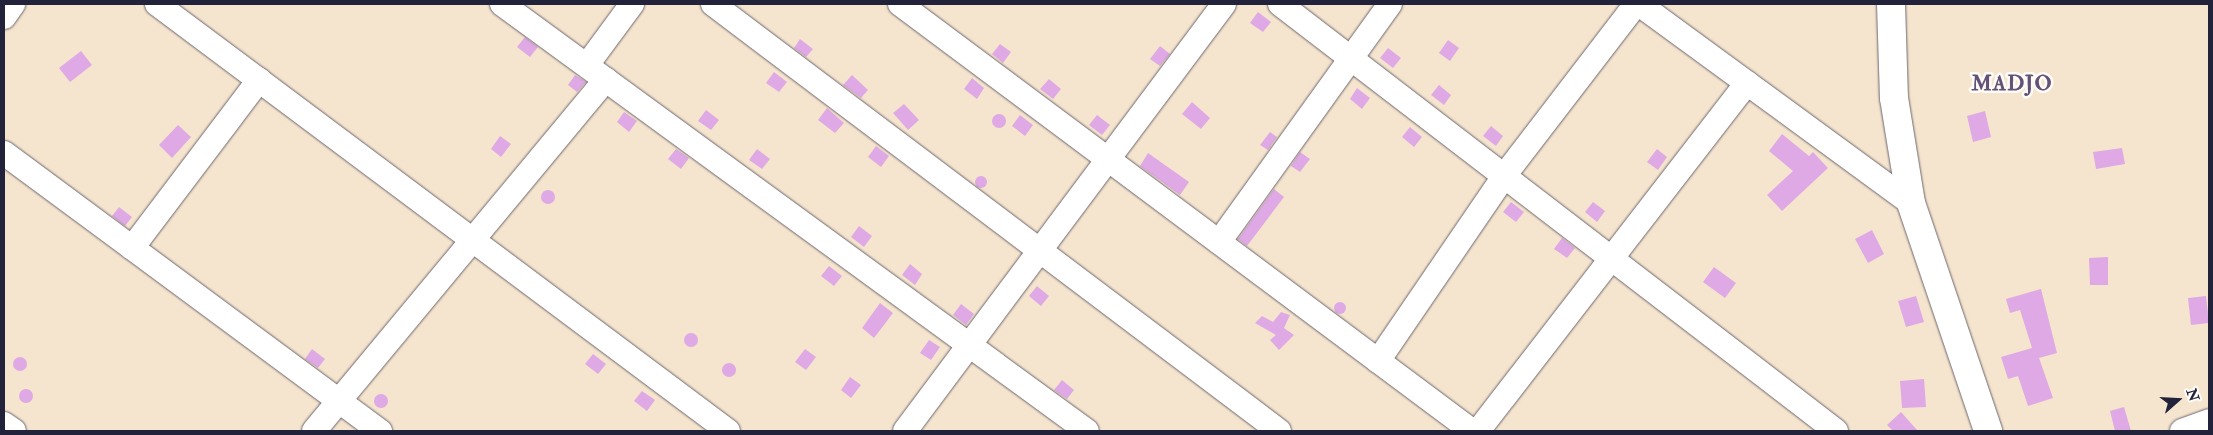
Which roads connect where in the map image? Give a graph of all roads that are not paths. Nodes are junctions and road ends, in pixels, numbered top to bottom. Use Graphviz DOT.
graph roads {
  1 [pos="13,4"];
  2 [pos="157,4"];
  3 [pos="502,4"];
  4 [pos="632,4"];
  5 [pos="713,4"];
  6 [pos="900,4"];
  7 [pos="1224,4"];
  8 [pos="1280,4"];
  9 [pos="1390,4"];
  10 [pos="1638,4"];
  11 [pos="1891,4"];
  12 [pos="4,17"];
  13 [pos="1352,59"];
  14 [pos="596,72"];
  15 [pos="259,80"];
  16 [pos="1747,83"];
  17 [pos="4,153"];
  18 [pos="1108,158"];
  19 [pos="1504,176"];
  20 [pos="1911,203"];
  21 [pos="472,239"];
  22 [pos="1219,242"];
  23 [pos="1039,247"];
  24 [pos="132,248"];
  25 [pos="1614,261"];
  26 [pos="969,345"];
  27 [pos="1378,361"];
  28 [pos="338,400"];
  29 [pos="2209,422"];
  30 [pos="4,424"];
  31 [pos="14,431"];
  32 [pos="314,431"];
  33 [pos="380,431"];
  34 [pos="728,431"];
  35 [pos="905,431"];
  36 [pos="1087,431"];
  37 [pos="1279,431"];
  38 [pos="1472,431"];
  39 [pos="1478,431"];
  40 [pos="1836,431"];
  41 [pos="1988,431"];
  42 [pos="2182,431"];
  1 -- 12 [label="street"];
  2 -- 15 [label="street"];
  3 -- 14 [label="street"];
  4 -- 14 [label="street"];
  5 -- 23 [label="street"];
  6 -- 18 [label="street"];
  7 -- 18 [label="street"];
  8 -- 13 [label="street"];
  9 -- 13 [label="street"];
  10 -- 16 [label="street"];
  10 -- 19 [label="street"];
  11 -- 20 [label="main road"];
  13 -- 19 [label="street"];
  13 -- 22 [label="street"];
  14 -- 21 [label="street"];
  14 -- 26 [label="street"];
  15 -- 21 [label="street"];
  15 -- 24 [label="street"];
  16 -- 20 [label="street"];
  16 -- 25 [label="street"];
  17 -- 24 [label="street"];
  18 -- 22 [label="street"];
  18 -- 23 [label="street"];
  19 -- 25 [label="street"];
  19 -- 27 [label="street"];
  20 -- 41 [label="main road"];
  21 -- 28 [label="street"];
  21 -- 34 [label="street"];
  22 -- 27 [label="street"];
  23 -- 26 [label="street"];
  23 -- 37 [label="street"];
  24 -- 28 [label="street"];
  25 -- 39 [label="street"];
  25 -- 40 [label="street"];
  26 -- 35 [label="street"];
  26 -- 36 [label="street"];
  27 -- 38 [label="street"];
  28 -- 32 [label="street"];
  28 -- 33 [label="street"];
  29 -- 42 [label="street"];
  30 -- 31 [label="street"];
}
